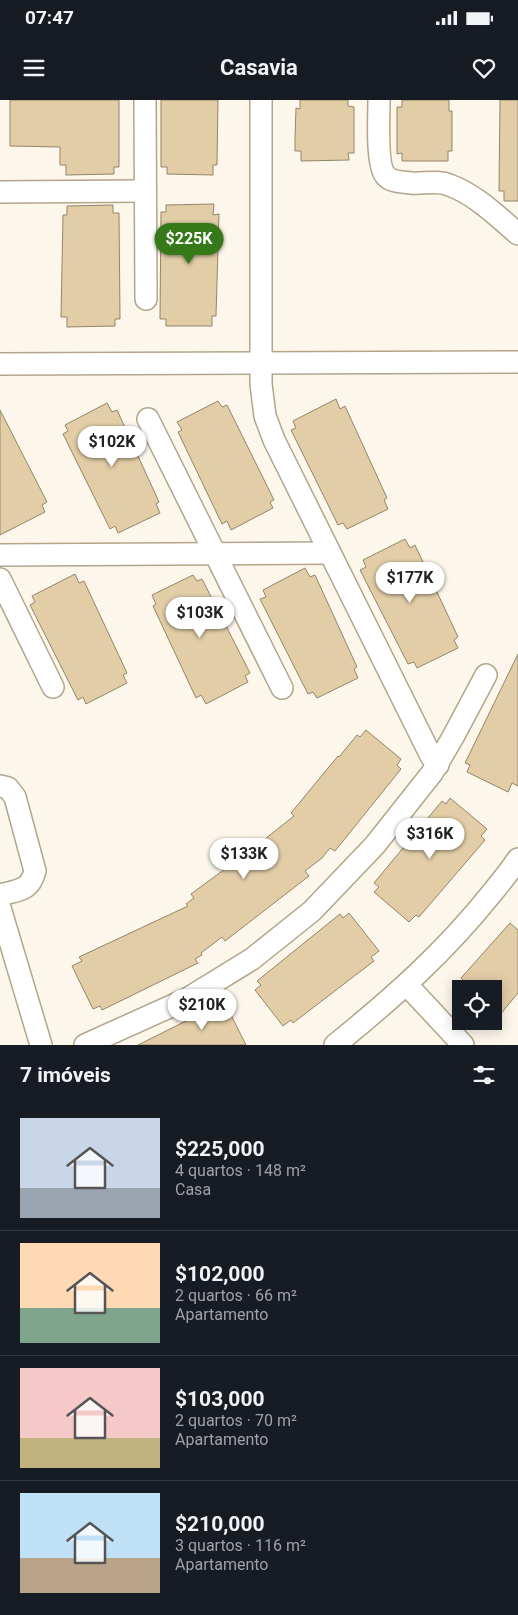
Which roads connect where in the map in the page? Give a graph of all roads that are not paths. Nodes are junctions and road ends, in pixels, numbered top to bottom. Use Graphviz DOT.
graph roads {
  1 [pos="145,100"];
  2 [pos="260,100"];
  3 [pos="379,100"];
  4 [pos="145,191"];
  5 [pos="0,192"];
  6 [pos="518,234"];
  7 [pos="146,299"];
  8 [pos="518,362"];
  9 [pos="262,363"];
  10 [pos="0,364"];
  11 [pos="148,419"];
  12 [pos="330,553"];
  13 [pos="215,554"];
  14 [pos="0,555"];
  15 [pos="0,579"];
  16 [pos="486,675"];
  17 [pos="53,687"];
  18 [pos="282,688"];
  19 [pos="438,764"];
  20 [pos="0,786"];
  21 [pos="518,859"];
  22 [pos="0,895"];
  23 [pos="0,908"];
  24 [pos="0,940"];
  25 [pos="17,965"];
  26 [pos="407,986"];
  27 [pos="41,1045"];
  28 [pos="85,1045"];
  29 [pos="335,1045"];
  30 [pos="463,1045"];
  1 -- 4 [label="street"];
  2 -- 9 [label="street"];
  3 -- 6 [label="street"];
  4 -- 5 [label="street"];
  4 -- 7 [label="street"];
  8 -- 9 [label="street"];
  9 -- 10 [label="street"];
  9 -- 12 [label="street"];
  11 -- 13 [label="street"];
  12 -- 13 [label="street"];
  12 -- 19 [label="street"];
  13 -- 14 [label="street"];
  13 -- 18 [label="street"];
  15 -- 17 [label="street"];
  16 -- 19 [label="street"];
  19 -- 28 [label="street"];
  20 -- 22 [label="street"];
  21 -- 26 [label="street"];
  23 -- 25 [label="street"];
  24 -- 25 [label="street"];
  25 -- 27 [label="street"];
  26 -- 29 [label="street"];
  26 -- 30 [label="street"];
}
